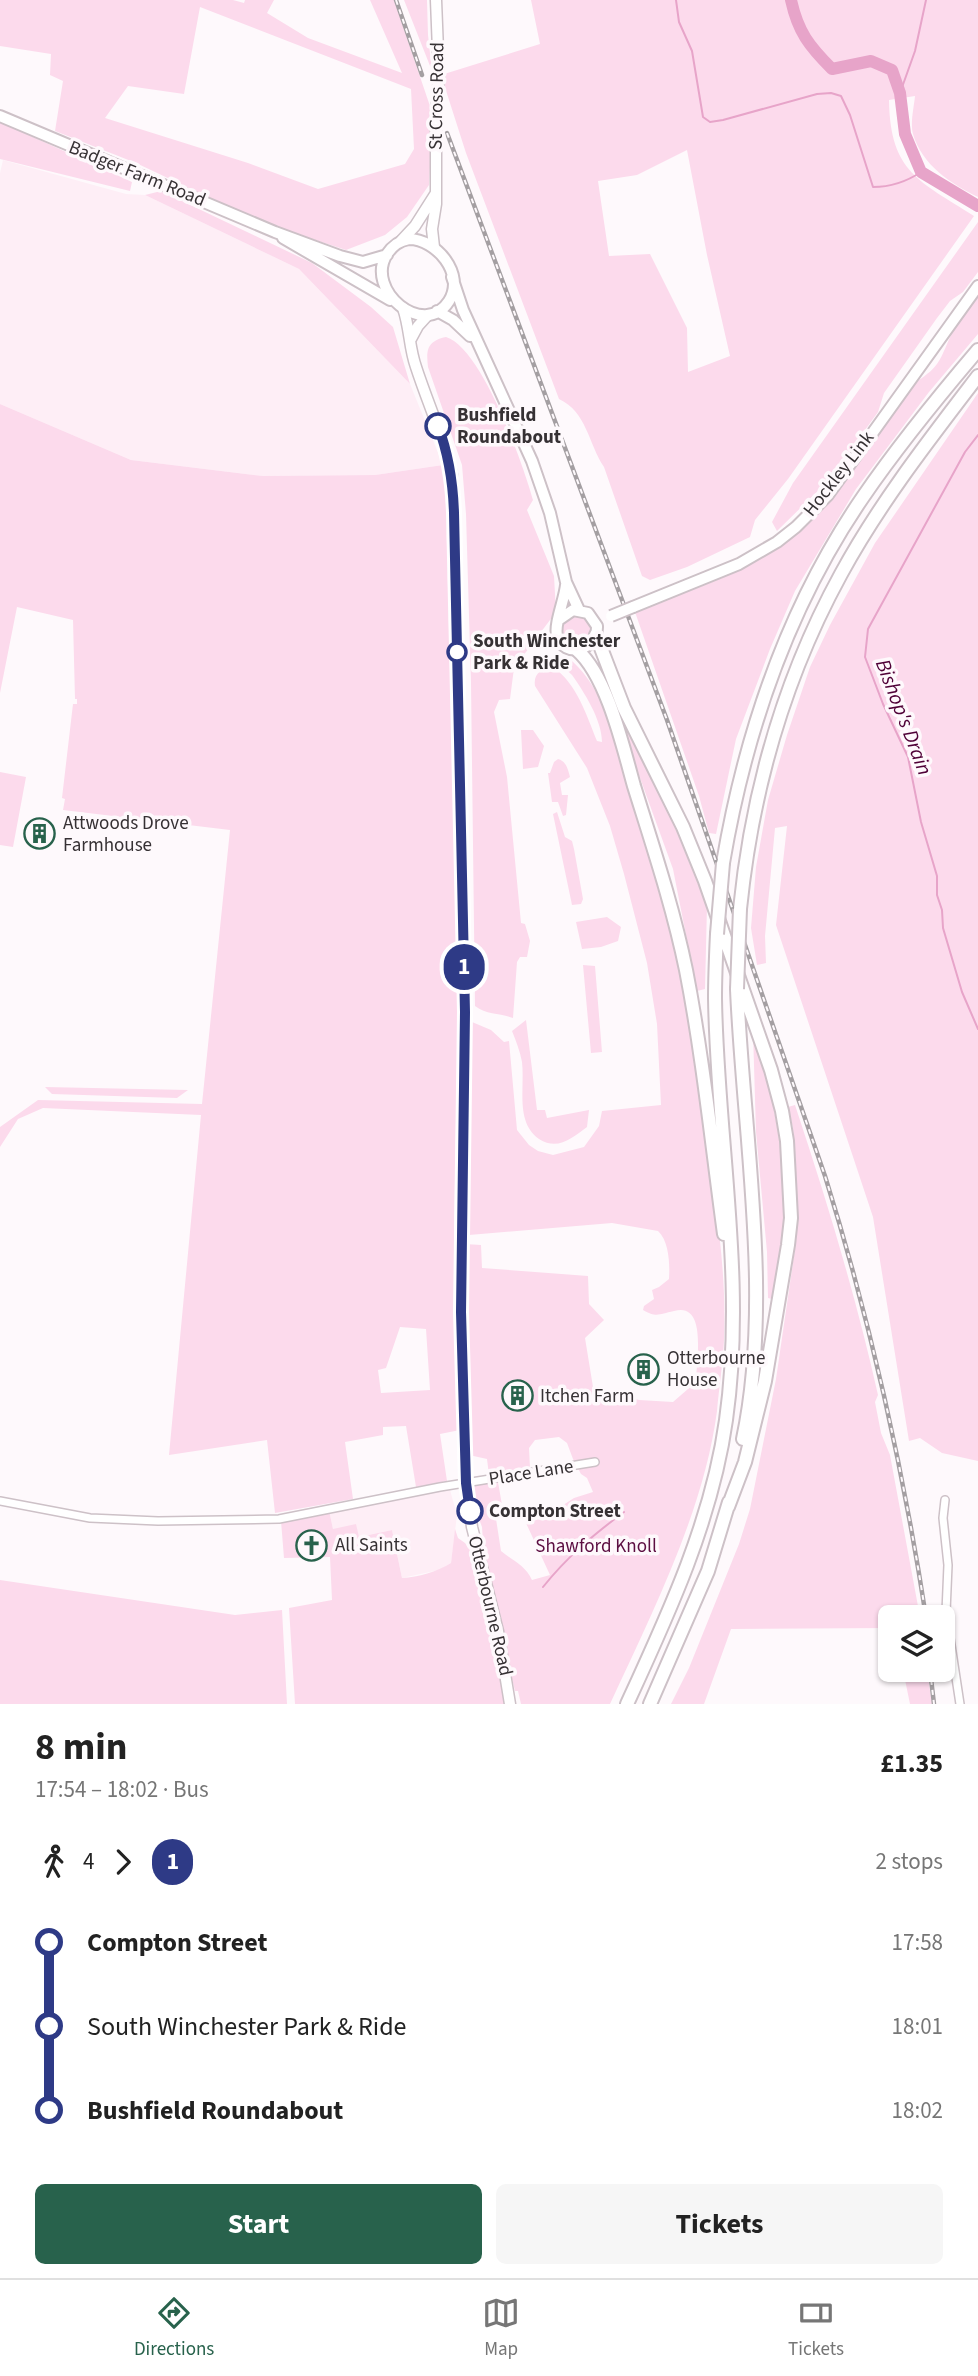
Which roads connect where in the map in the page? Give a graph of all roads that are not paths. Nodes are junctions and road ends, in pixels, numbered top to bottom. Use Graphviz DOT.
graph roads {
  1 [pos="436,0"];
  2 [pos="0,116"];
  3 [pos="436,192"];
  4 [pos="275,232"];
  5 [pos="401,241"];
  6 [pos="434,247"];
  7 [pos="387,255"];
  8 [pos="452,277"];
  9 [pos="978,286"];
  10 [pos="399,306"];
  11 [pos="432,313"];
  12 [pos="411,339"];
  13 [pos="480,349"];
  14 [pos="978,350"];
  15 [pos="978,376"];
  16 [pos="566,582"];
  17 [pos="579,610"];
  18 [pos="591,615"];
  19 [pos="611,616"];
  20 [pos="560,619"];
  21 [pos="597,633"];
  22 [pos="577,650"];
  23 [pos="732,1300"];
  24 [pos="595,1462"];
  25 [pos="466,1483"];
  26 [pos="945,1500"];
  27 [pos="0,1501"];
  28 [pos="728,1507"];
  29 [pos="510,1704"];
  30 [pos="627,1704"];
  31 [pos="650,1704"];
  32 [pos="960,1704"];
  1 -- 3 [label="street, St Cross Road"];
  2 -- 4 [label="main road, Badger Farm Road"];
  3 -- 5 [label="street"];
  3 -- 6 [label="street, St Cross Road"];
  4 -- 7 [label="main road, Badger Farm Road"];
  4 -- 10 [label="main road, Badger Farm Road"];
  5 -- 6 [label="main road"];
  5 -- 7 [label="main road"];
  6 -- 8 [label="main road"];
  7 -- 10 [label="main road"];
  8 -- 11 [label="main road"];
  8 -- 13 [label="main road"];
  9 -- 19 [label="main road, Hockley Link, bridge"];
  10 -- 11 [label="main road"];
  10 -- 12 [label="street, Otterbourne Road"];
  11 -- 12 [label="street"];
  11 -- 13 [label="main road"];
  12 -- 25 [label="street, Otterbourne Road"];
  13 -- 16 [label="main road"];
  14 -- 23 [label="highway, bridge"];
  15 -- 28 [label="highway, bridge"];
  16 -- 17 [label="main road"];
  16 -- 20 [label="main road"];
  17 -- 18 [label="main road"];
  17 -- 20 [label="main road"];
  18 -- 19 [label="main road, Hockley Link"];
  18 -- 21 [label="main road"];
  19 -- 21 [label="main road, Hockley Link"];
  20 -- 22 [label="main road"];
  21 -- 22 [label="main road"];
  21 -- 28 [label="highway"];
  22 -- 23 [label="highway"];
  23 -- 30 [label="highway"];
  24 -- 25 [label="street, Place Lane"];
  25 -- 27 [label="street"];
  25 -- 29 [label="street, Otterbourne Road"];
  26 -- 32 [label="street"];
  28 -- 31 [label="highway"];
}
